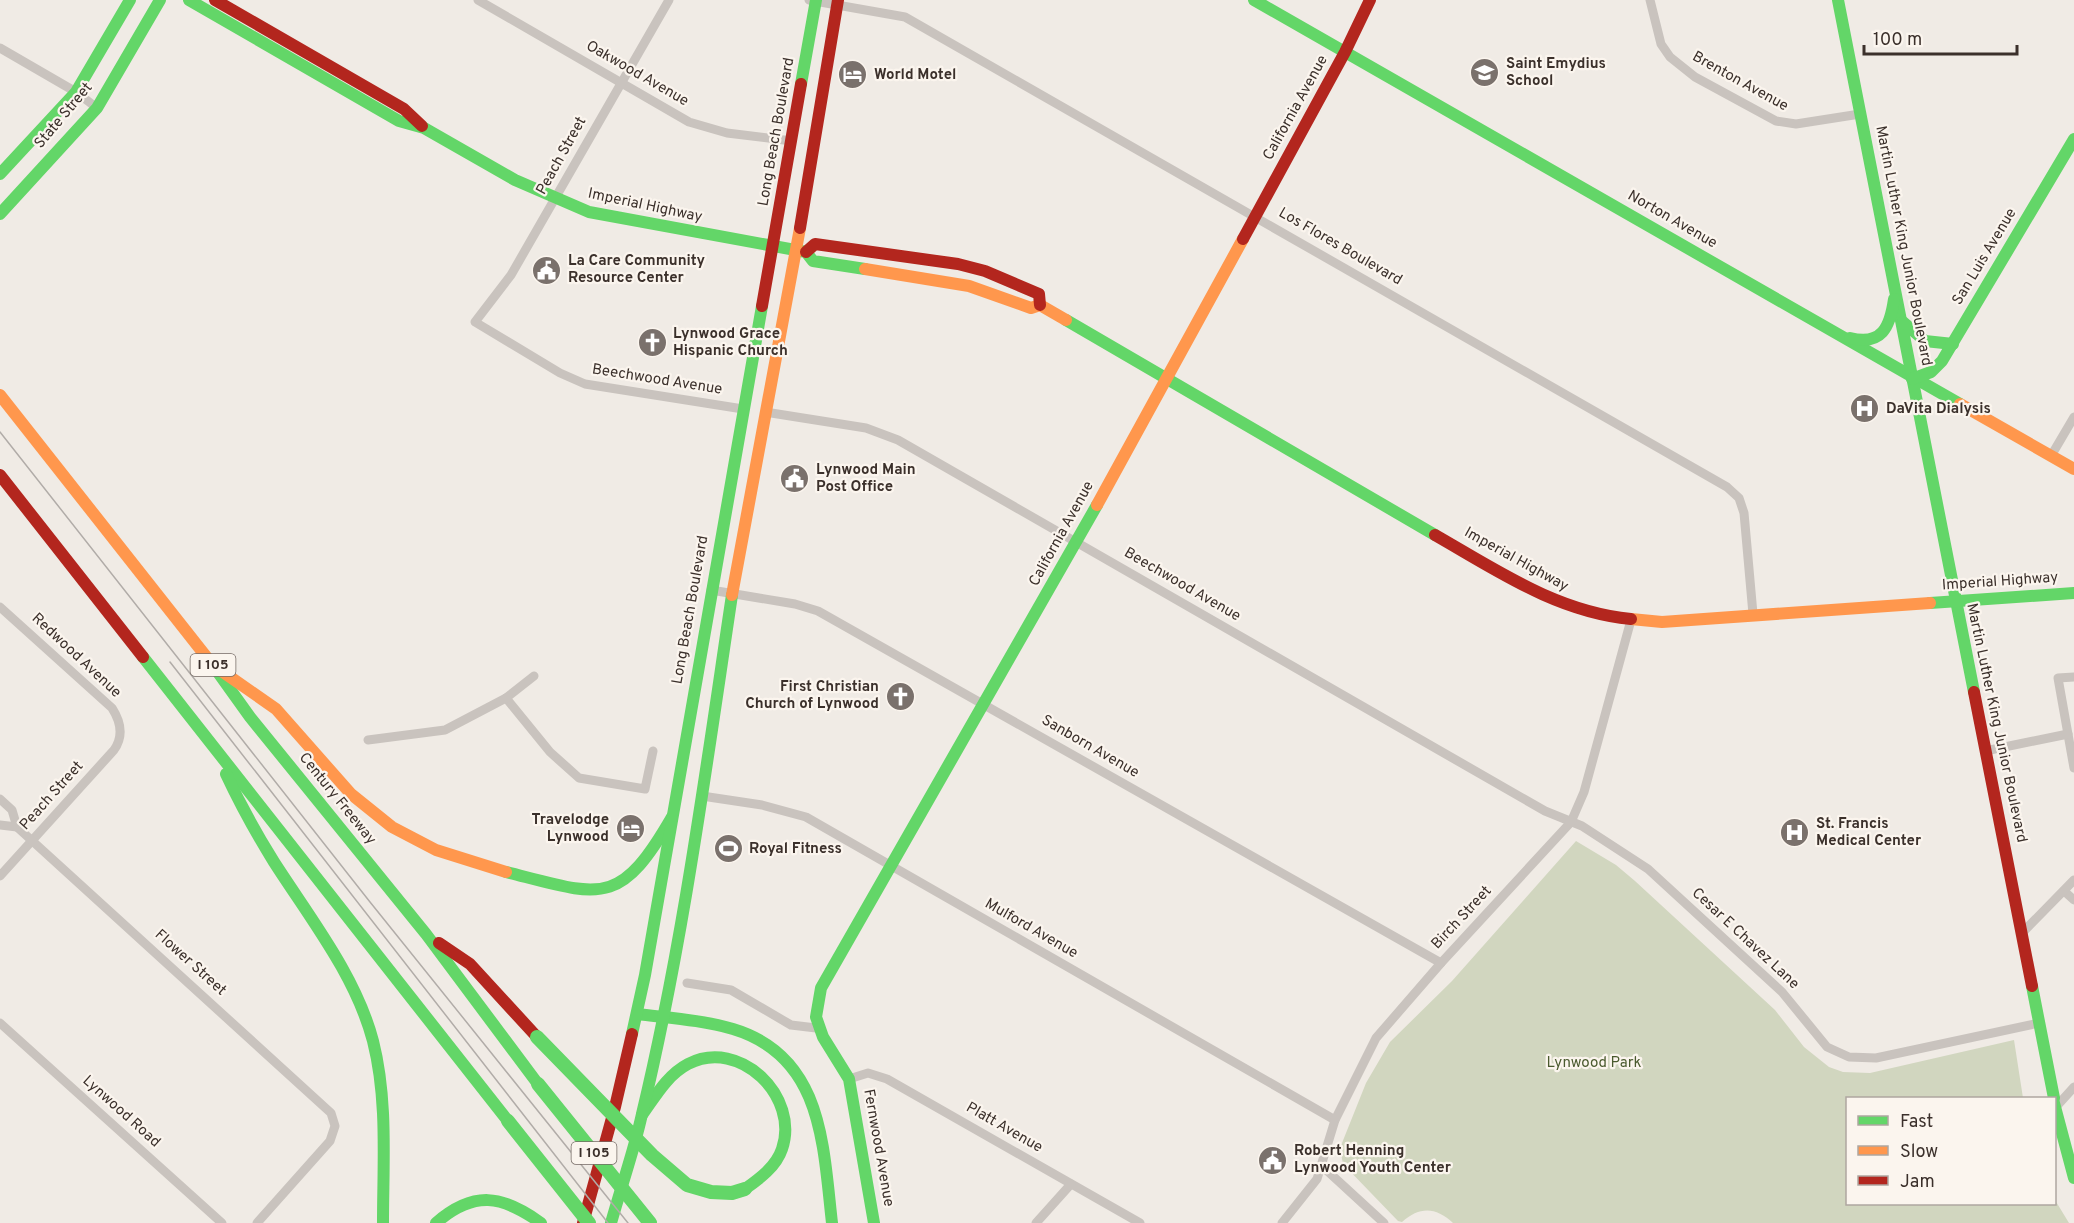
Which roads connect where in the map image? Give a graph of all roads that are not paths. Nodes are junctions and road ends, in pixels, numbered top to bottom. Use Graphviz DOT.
graph roads {
  1 [pos="130,0"];
  2 [pos="160,0"];
  3 [pos="189,0"];
  4 [pos="215,0"];
  5 [pos="478,0"];
  6 [pos="669,0"];
  7 [pos="1254,0"];
  8 [pos="1370,0"];
  9 [pos="1650,0"];
  10 [pos="1838,0"];
  11 [pos="813,1"];
  12 [pos="837,3"];
  13 [pos="0,48"];
  14 [pos="1345,52"];
  15 [pos="621,82"];
  16 [pos="76,92"];
  17 [pos="97,108"];
  18 [pos="1860,114"];
  19 [pos="424,128"];
  20 [pos="2074,139"];
  21 [pos="792,141"];
  22 [pos="0,174"];
  23 [pos="555,200"];
  24 [pos="0,214"];
  25 [pos="1255,215"];
  26 [pos="774,248"];
  27 [pos="801,252"];
  28 [pos="1896,289"];
  29 [pos="1902,320"];
  30 [pos="475,321"];
  31 [pos="1825,328"];
  32 [pos="1953,344"];
  33 [pos="1167,376"];
  34 [pos="1912,379"];
  35 [pos="0,395"];
  36 [pos="743,409"];
  37 [pos="765,412"];
  38 [pos="2074,417"];
  39 [pos="2051,456"];
  40 [pos="2074,469"];
  41 [pos="0,475"];
  42 [pos="1077,542"];
  43 [pos="711,590"];
  44 [pos="2074,593"];
  45 [pos="732,594"];
  46 [pos="1954,602"];
  47 [pos="0,607"];
  48 [pos="1753,614"];
  49 [pos="1631,620"];
  50 [pos="214,666"];
  51 [pos="534,676"];
  52 [pos="2074,677"];
  53 [pos="506,698"];
  54 [pos="983,704"];
  55 [pos="121,734"];
  56 [pos="2068,734"];
  57 [pos="368,740"];
  58 [pos="653,751"];
  59 [pos="1985,751"];
  60 [pos="219,756"];
  61 [pos="2074,768"];
  62 [pos="702,796"];
  63 [pos="0,799"];
  64 [pos="672,817"];
  65 [pos="1571,822"];
  66 [pos="0,825"];
  67 [pos="17,827"];
  68 [pos="32,841"];
  69 [pos="890,866"];
  70 [pos="0,876"];
  71 [pos="2074,880"];
  72 [pos="2064,891"];
  73 [pos="2074,900"];
  74 [pos="2023,932"];
  75 [pos="426,934"];
  76 [pos="1441,963"];
  77 [pos="687,983"];
  78 [pos="637,1014"];
  79 [pos="662,1018"];
  80 [pos="0,1023"];
  81 [pos="2038,1023"];
  82 [pos="816,1028"];
  83 [pos="849,1079"];
  84 [pos="2074,1087"];
  85 [pos="2054,1097"];
  86 [pos="2056,1102"];
  87 [pos="2056,1108"];
  88 [pos="642,1115"];
  89 [pos="1335,1120"];
  90 [pos="1323,1167"];
  91 [pos="2074,1178"];
  92 [pos="1071,1184"];
  93 [pos="222,1223"];
  94 [pos="257,1223"];
  95 [pos="383,1223"];
  96 [pos="436,1223"];
  97 [pos="541,1223"];
  98 [pos="584,1223"];
  99 [pos="589,1223"];
  100 [pos="611,1223"];
  101 [pos="650,1223"];
  102 [pos="831,1223"];
  103 [pos="874,1223"];
  104 [pos="1036,1223"];
  105 [pos="1140,1223"];
  106 [pos="1282,1223"];
  107 [pos="1384,1223"];
  1 -- 16 [label="main road, State Street"];
  2 -- 17 [label="main road, State Street"];
  3 -- 19 [label="main road, Imperial Highway"];
  4 -- 19 [label="main road, Imperial Highway"];
  5 -- 15 [label="street, Oakwood Avenue"];
  6 -- 15 [label="street, Peach Street"];
  7 -- 14 [label="main road, Norton Avenue"];
  8 -- 14 [label="main road, California Avenue"];
  9 -- 18 [label="street, Brenton Avenue"];
  10 -- 18 [label="main road, Martin Luther King Junior Boulevard"];
  11 -- 12 [label="street, Los Flores Boulevard"];
  11 -- 21 [label="main road, Long Beach Boulevard"];
  12 -- 25 [label="street, Los Flores Boulevard"];
  12 -- 27 [label="main road"];
  13 -- 16 [label="street"];
  14 -- 25 [label="main road, California Avenue"];
  14 -- 31 [label="main road, Norton Avenue"];
  15 -- 21 [label="street, Oakwood Avenue"];
  15 -- 23 [label="street, Peach Street"];
  16 -- 17 [label="street"];
  16 -- 22 [label="main road, State Street"];
  17 -- 24 [label="main road, State Street"];
  18 -- 28 [label="main road, Martin Luther King Junior Boulevard"];
  19 -- 23 [label="main road, Imperial Highway"];
  20 -- 32 [label="main road, San Luis Avenue"];
  21 -- 26 [label="main road, Long Beach Boulevard"];
  23 -- 26 [label="main road, Imperial Highway"];
  23 -- 30 [label="street, Peach Street"];
  25 -- 33 [label="main road, California Avenue"];
  25 -- 48 [label="street, Los Flores Boulevard"];
  26 -- 27 [label="main road, Imperial Highway"];
  26 -- 36 [label="main road, Long Beach Boulevard"];
  27 -- 33 [label="main road, Imperial Highway"];
  27 -- 37 [label="main road"];
  28 -- 29 [label="main road, Martin Luther King Junior Boulevard"];
  28 -- 31 [label="main road"];
  29 -- 32 [label="main road"];
  29 -- 34 [label="main road, Martin Luther King Junior Boulevard"];
  30 -- 36 [label="street, Beechwood Avenue"];
  31 -- 34 [label="main road, Norton Avenue"];
  32 -- 34 [label="main road, San Luis Avenue"];
  33 -- 42 [label="main road, California Avenue"];
  33 -- 49 [label="main road, Imperial Highway"];
  34 -- 39 [label="main road, Norton Avenue"];
  34 -- 46 [label="main road, Martin Luther King Junior Boulevard"];
  35 -- 50 [label="main road, Century Freeway / I 105"];
  36 -- 43 [label="main road, Long Beach Boulevard"];
  37 -- 42 [label="street, Beechwood Avenue"];
  37 -- 45 [label="main road"];
  38 -- 39 [label="street"];
  39 -- 40 [label="main road, Norton Avenue"];
  41 -- 60 [label="main road"];
  42 -- 54 [label="main road, California Avenue"];
  42 -- 65 [label="street, Beechwood Avenue"];
  43 -- 45 [label="street, Sanborn Avenue"];
  43 -- 64 [label="main road, Long Beach Boulevard"];
  44 -- 46 [label="main road, Imperial Highway"];
  45 -- 54 [label="street, Sanborn Avenue"];
  45 -- 62 [label="main road"];
  46 -- 48 [label="main road, Imperial Highway"];
  46 -- 59 [label="main road, Martin Luther King Junior Boulevard"];
  47 -- 55 [label="street, Redwood Avenue"];
  48 -- 49 [label="main road, Imperial Highway"];
  49 -- 65 [label="street, Birch Street"];
  50 -- 64 [label="main road"];
  50 -- 75 [label="main road, Century Freeway / I 105"];
  51 -- 53 [label="street"];
  52 -- 56 [label="street"];
  53 -- 57 [label="street"];
  53 -- 58 [label="street"];
  54 -- 69 [label="main road, California Avenue"];
  54 -- 76 [label="street, Sanborn Avenue"];
  55 -- 68 [label="street, Peach Street"];
  56 -- 59 [label="street"];
  56 -- 61 [label="street"];
  59 -- 74 [label="main road, Martin Luther King Junior Boulevard"];
  60 -- 95 [label="main road"];
  60 -- 99 [label="main road, bridge"];
  62 -- 69 [label="street, Mulford Avenue"];
  62 -- 79 [label="main road"];
  63 -- 67 [label="street, Flower Street"];
  64 -- 78 [label="main road, Long Beach Boulevard"];
  65 -- 76 [label="street, Birch Street"];
  65 -- 81 [label="street, Cesar E Chavez Lane"];
  66 -- 67 [label="street"];
  67 -- 68 [label="street, Flower Street"];
  68 -- 70 [label="street, Peach Street"];
  68 -- 94 [label="street, Flower Street"];
  69 -- 82 [label="main road, California Avenue"];
  69 -- 89 [label="street, Mulford Avenue"];
  71 -- 72 [label="street"];
  72 -- 73 [label="street"];
  72 -- 74 [label="street"];
  74 -- 81 [label="main road, Martin Luther King Junior Boulevard"];
  75 -- 88 [label="main road, bridge"];
  75 -- 101 [label="main road, Century Freeway / I 105, bridge"];
  76 -- 89 [label="street, Birch Street"];
  77 -- 82 [label="street"];
  78 -- 79 [label="main road"];
  78 -- 98 [label="main road, Long Beach Boulevard"];
  79 -- 88 [label="main road"];
  79 -- 102 [label="main road"];
  80 -- 93 [label="street, Lynwood Road"];
  81 -- 85 [label="main road, Martin Luther King Junior Boulevard"];
  82 -- 83 [label="main road"];
  83 -- 92 [label="street, Platt Avenue"];
  83 -- 103 [label="main road, Fernwood Avenue"];
  84 -- 86 [label="street"];
  87 -- 91 [label="main road, Martin Luther King Junior Boulevard"];
  88 -- 100 [label="main road"];
  89 -- 90 [label="street, Birch Street"];
  90 -- 106 [label="street, Birch Street"];
  90 -- 107 [label="street"];
  92 -- 104 [label="street"];
  92 -- 105 [label="street, Platt Avenue"];
  96 -- 97 [label="main road"];
}
